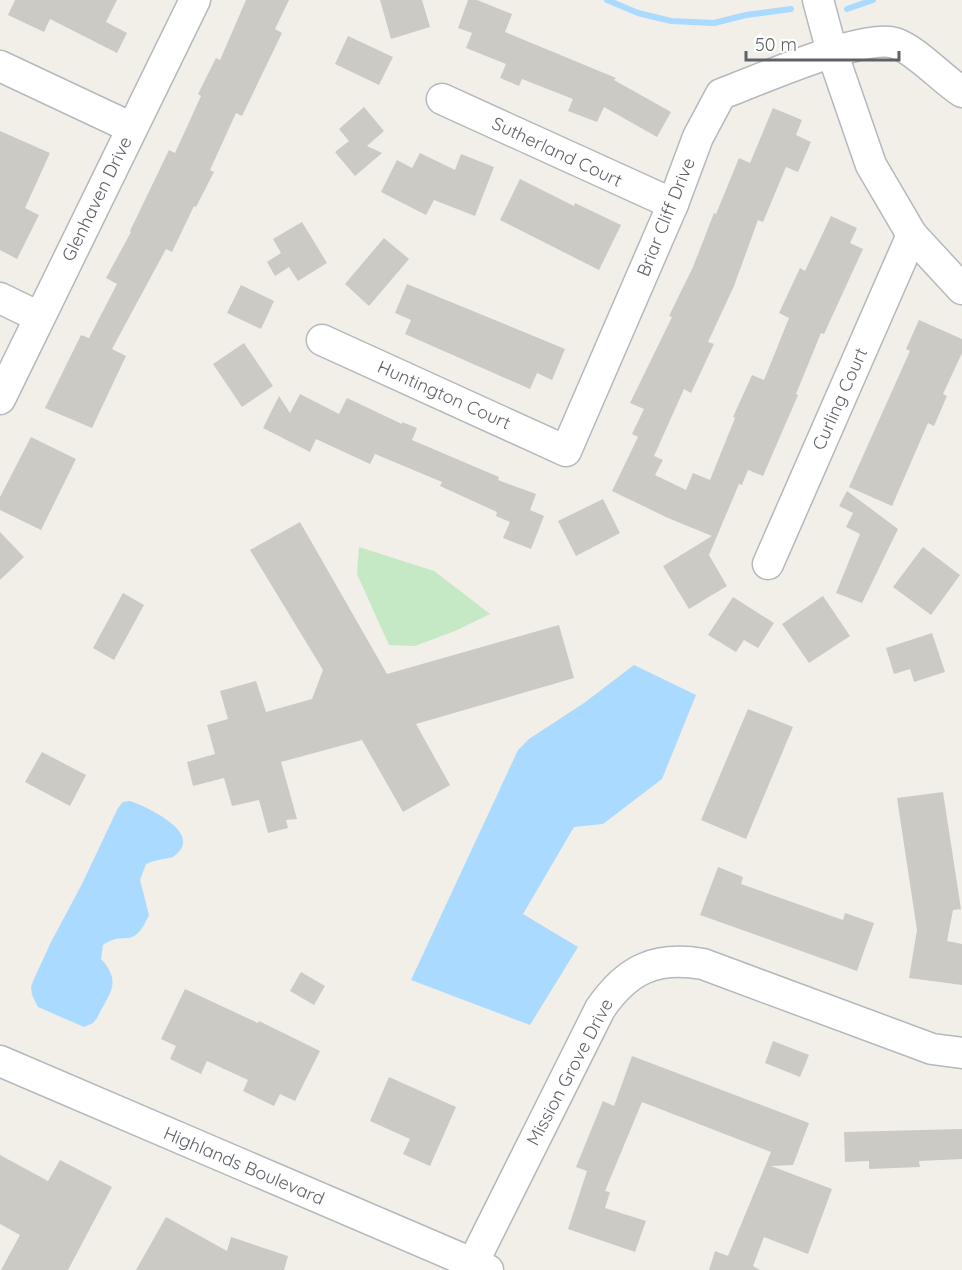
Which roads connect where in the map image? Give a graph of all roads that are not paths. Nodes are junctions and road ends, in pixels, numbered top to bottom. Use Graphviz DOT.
graph roads {
  1 [pos="195,0"];
  2 [pos="818,0"];
  3 [pos="832,52"];
  4 [pos="0,66"];
  5 [pos="962,92"];
  6 [pos="442,99"];
  7 [pos="132,128"];
  8 [pos="673,204"];
  9 [pos="912,235"];
  10 [pos="962,289"];
  11 [pos="0,298"];
  12 [pos="39,317"];
  13 [pos="322,340"];
  14 [pos="0,399"];
  15 [pos="566,451"];
  16 [pos="768,564"];
  17 [pos="962,1053"];
  18 [pos="0,1061"];
  19 [pos="476,1268"];
  1 -- 7 [label="street, Glenhaven Drive"];
  2 -- 3 [label="street"];
  3 -- 5 [label="street, Briar Cliff Drive"];
  3 -- 8 [label="street, Briar Cliff Drive"];
  3 -- 9 [label="street"];
  4 -- 7 [label="street"];
  6 -- 8 [label="street, Sutherland Court"];
  7 -- 12 [label="street, Glenhaven Drive"];
  8 -- 15 [label="street, Briar Cliff Drive"];
  9 -- 10 [label="street"];
  9 -- 16 [label="street, Curling Court"];
  11 -- 12 [label="street"];
  12 -- 14 [label="street, Glenhaven Drive"];
  13 -- 15 [label="street, Huntington Court"];
  17 -- 19 [label="street, Mission Grove Drive"];
  18 -- 19 [label="street, Highlands Boulevard"];
}
